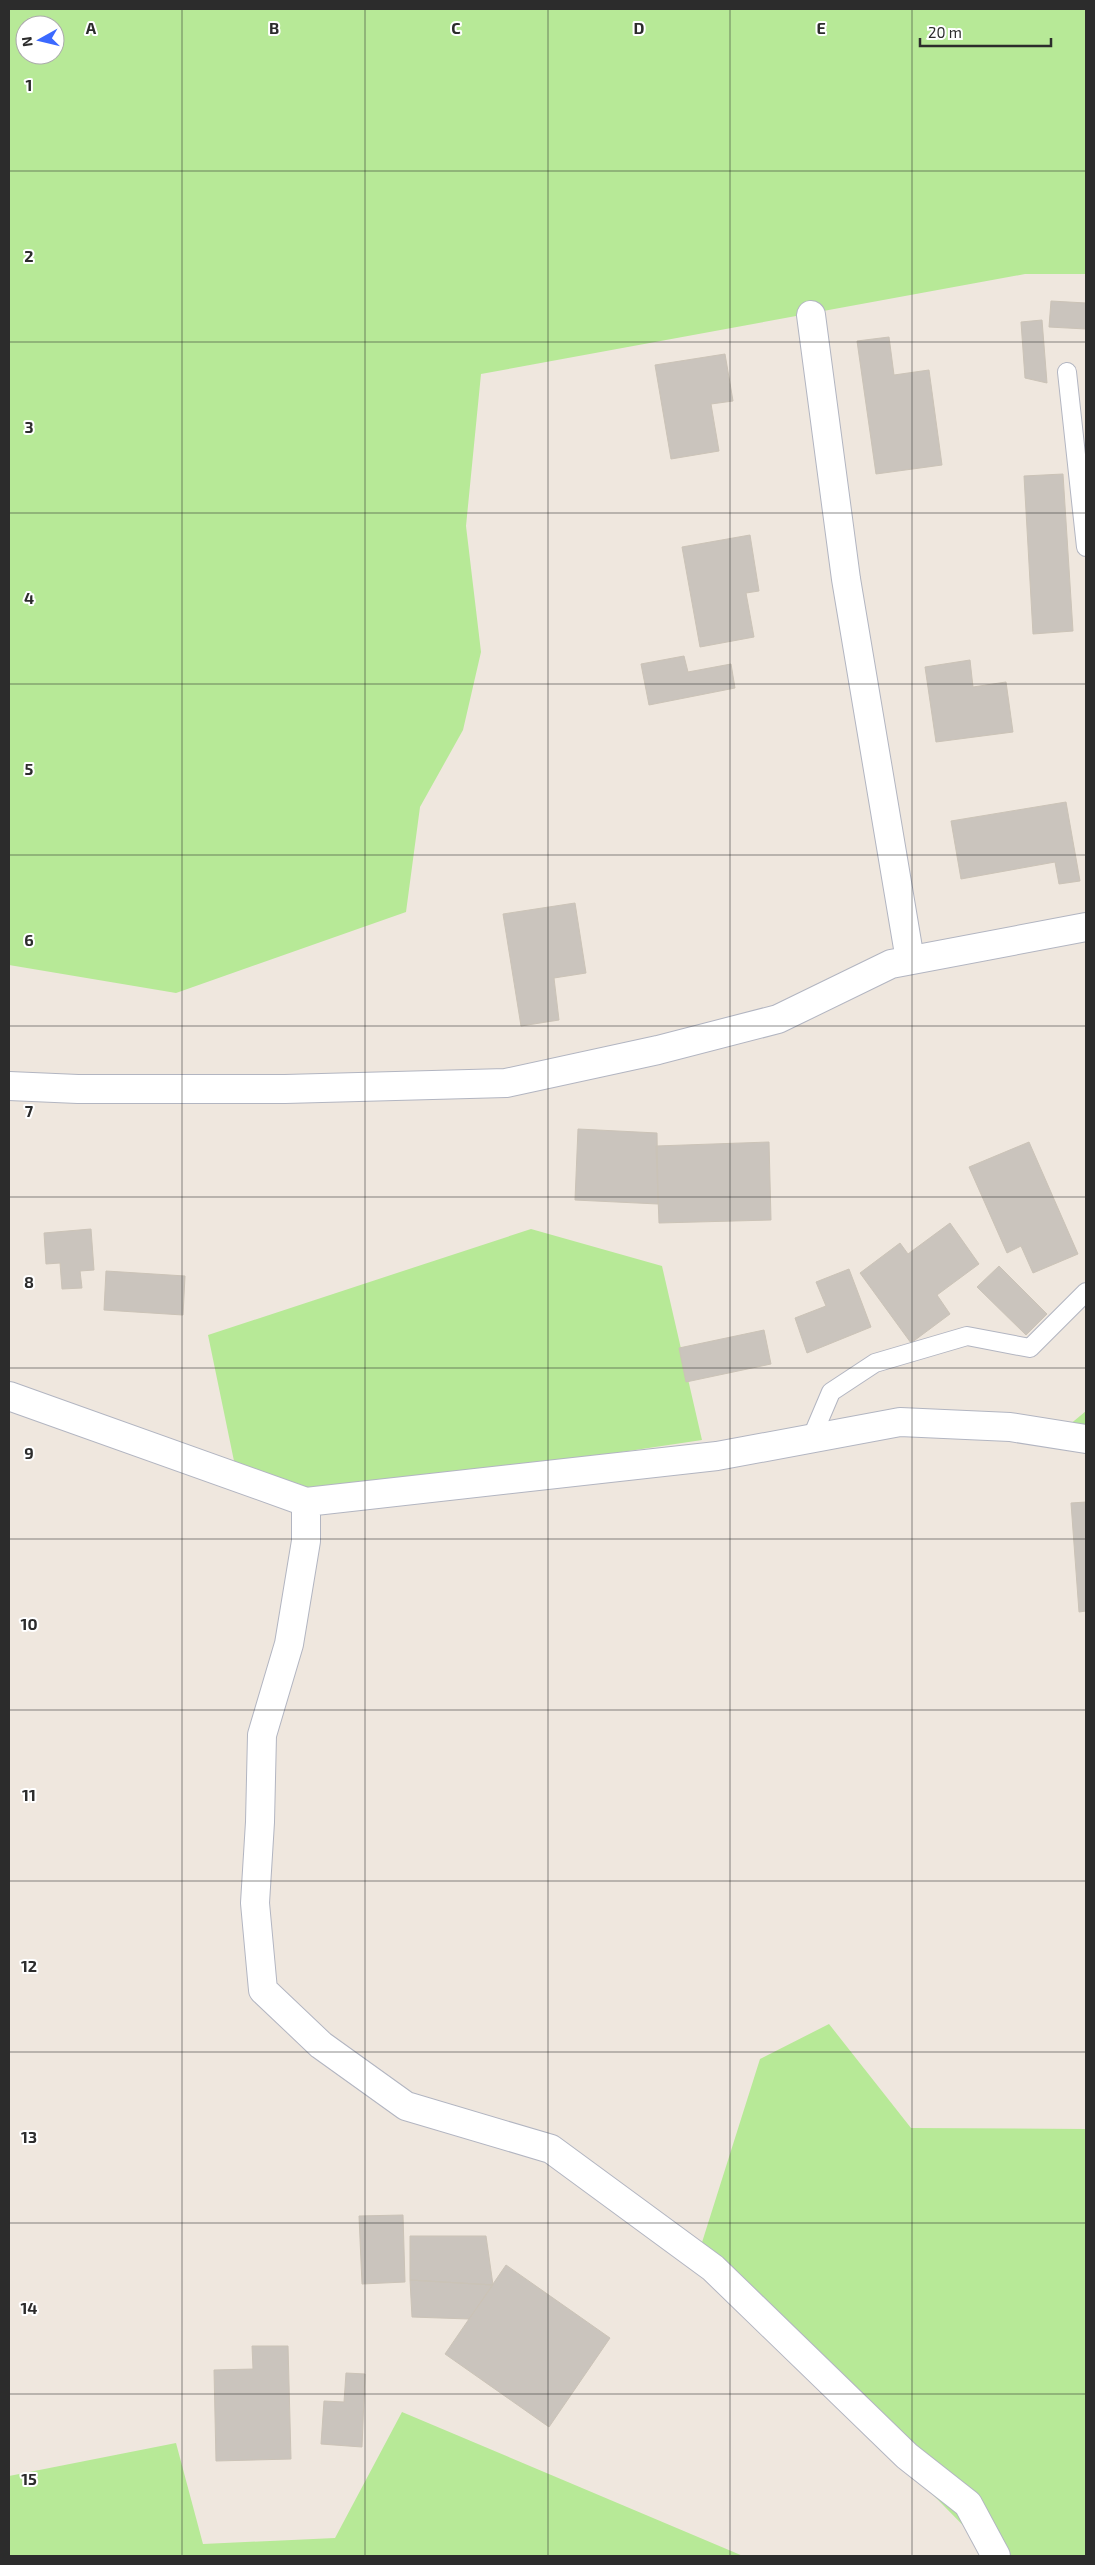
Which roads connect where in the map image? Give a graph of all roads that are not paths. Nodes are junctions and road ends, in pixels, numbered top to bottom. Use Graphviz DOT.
graph roads {
  1 [pos="811,315"];
  2 [pos="1067,372"];
  3 [pos="1086,547"];
  4 [pos="1086,927"];
  5 [pos="910,960"];
  6 [pos="9,1086"];
  7 [pos="1086,1292"];
  8 [pos="9,1396"];
  9 [pos="811,1438"];
  10 [pos="1086,1439"];
  11 [pos="306,1502"];
  12 [pos="996,2556"];
  1 -- 5 [label="street"];
  2 -- 3 [label="lane"];
  4 -- 5 [label="street"];
  5 -- 6 [label="street"];
  7 -- 9 [label="lane"];
  8 -- 11 [label="street"];
  9 -- 10 [label="street"];
  9 -- 11 [label="street"];
  11 -- 12 [label="street"];
}
